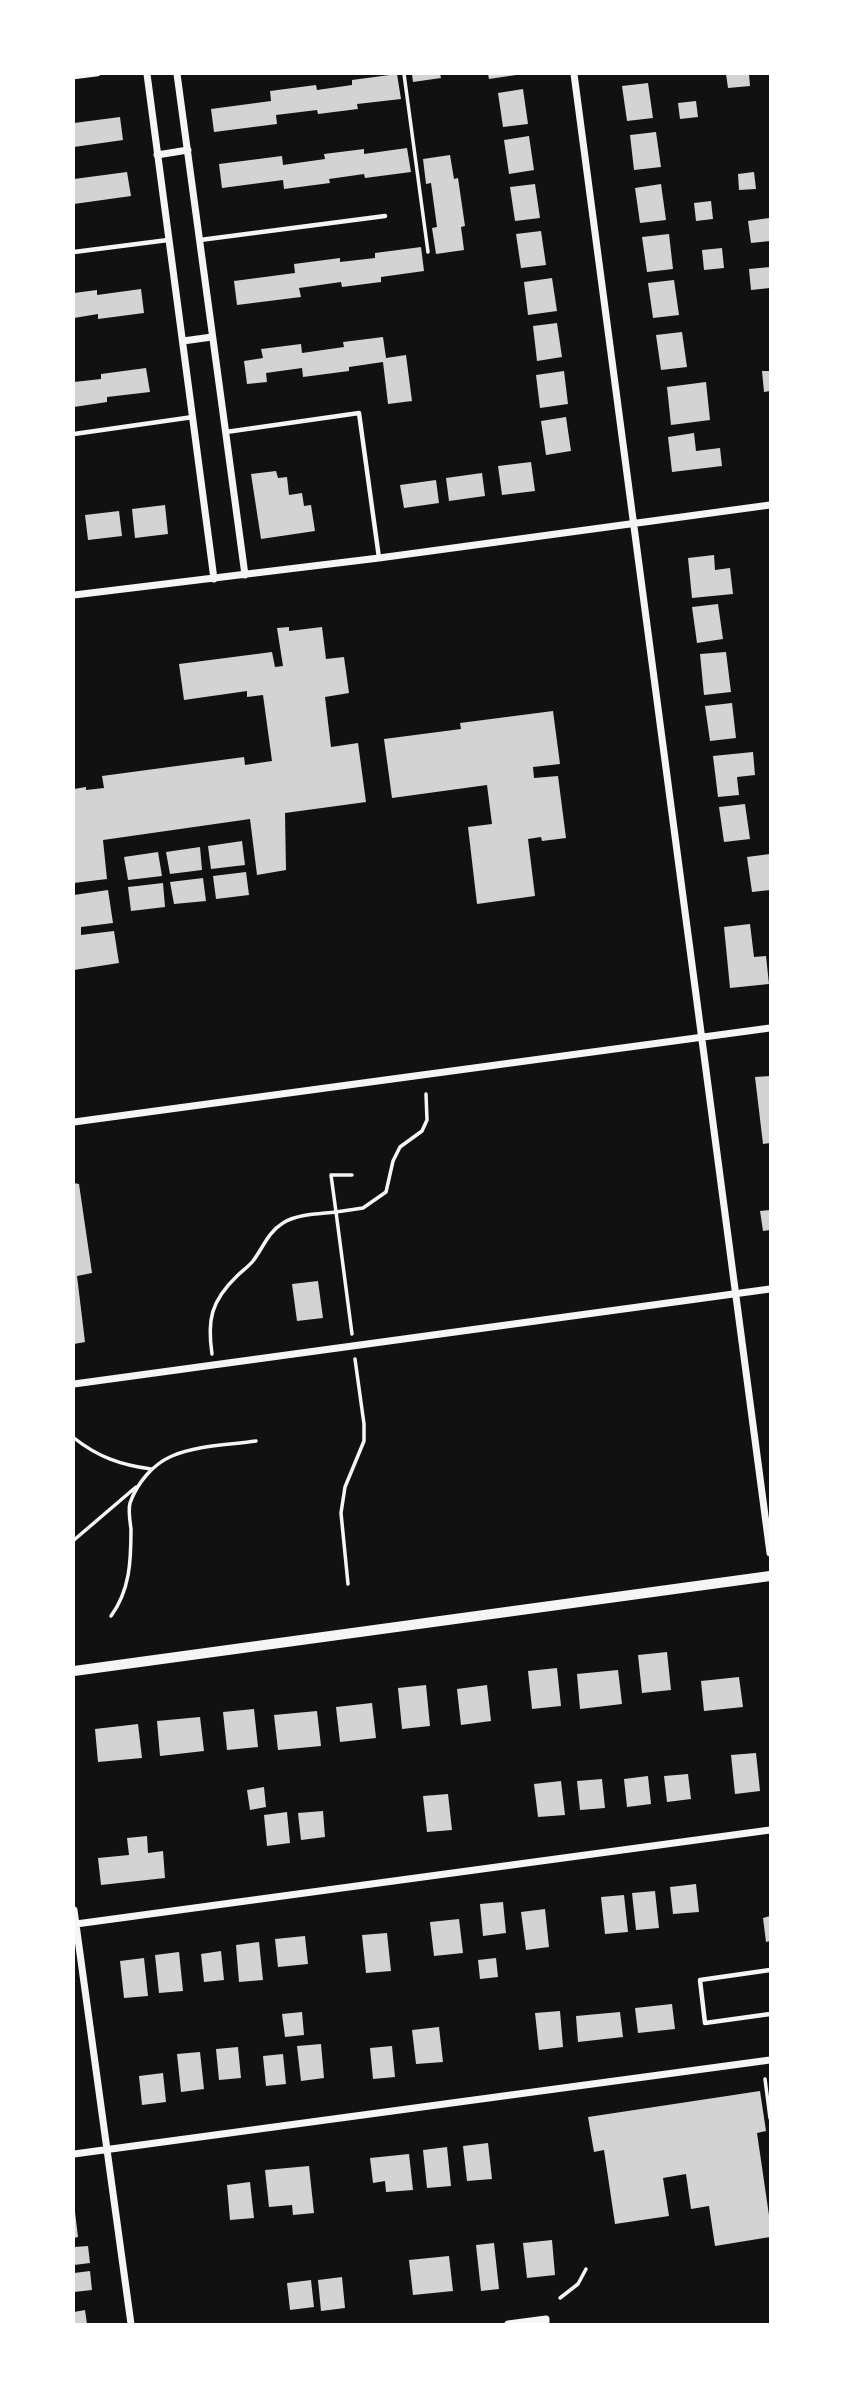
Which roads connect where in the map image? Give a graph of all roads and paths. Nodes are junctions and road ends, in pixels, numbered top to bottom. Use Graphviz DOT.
graph roads {
  1 [pos="98,74"];
  2 [pos="147,74"];
  3 [pos="177,74"];
  4 [pos="404,74"];
  5 [pos="574,74"];
  6 [pos="74,77"];
  7 [pos="188,150"];
  8 [pos="157,155"];
  9 [pos="386,216"];
  10 [pos="168,240"];
  11 [pos="200,240"];
  12 [pos="74,252"];
  13 [pos="428,252"];
  14 [pos="212,337"];
  15 [pos="183,341"];
  16 [pos="192,417"];
  17 [pos="226,433"];
  18 [pos="74,434"];
  19 [pos="771,505"];
  20 [pos="634,524"];
  21 [pos="379,558"];
  22 [pos="245,575"];
  23 [pos="214,579"];
  24 [pos="74,595"];
  25 [pos="771,1028"];
  26 [pos="702,1037"];
  27 [pos="426,1094"];
  28 [pos="74,1122"];
  29 [pos="352,1175"];
  30 [pos="336,1212"];
  31 [pos="771,1289"];
  32 [pos="737,1294"];
  33 [pos="352,1335"];
  34 [pos="212,1354"];
  35 [pos="355,1357"];
  36 [pos="74,1384"];
  37 [pos="74,1438"];
  38 [pos="256,1441"];
  39 [pos="152,1469"];
  40 [pos="138,1485"];
  41 [pos="74,1540"];
  42 [pos="771,1553"];
  43 [pos="771,1577"];
  44 [pos="348,1584"];
  45 [pos="111,1616"];
  46 [pos="74,1671"];
  47 [pos="771,1830"];
  48 [pos="74,1910"];
  49 [pos="76,1924"];
  50 [pos="771,1970"];
  51 [pos="771,2014"];
  52 [pos="771,2060"];
  53 [pos="765,2079"];
  54 [pos="771,2118"];
  55 [pos="107,2148"];
  56 [pos="74,2154"];
  57 [pos="586,2269"];
  58 [pos="560,2298"];
  59 [pos="546,2322"];
  60 [pos="131,2325"];
  61 [pos="508,2325"];
  1 -- 6 [label="lane"];
  2 -- 8 [label="street"];
  3 -- 7 [label="street"];
  4 -- 13 [label="path"];
  5 -- 20 [label="street"];
  7 -- 8 [label="street"];
  7 -- 11 [label="street"];
  8 -- 10 [label="street"];
  9 -- 11 [label="lane"];
  10 -- 12 [label="lane"];
  10 -- 15 [label="street"];
  11 -- 14 [label="street"];
  14 -- 15 [label="street"];
  14 -- 17 [label="street"];
  15 -- 16 [label="street"];
  16 -- 18 [label="lane"];
  16 -- 23 [label="street"];
  17 -- 21 [label="lane"];
  17 -- 22 [label="street"];
  19 -- 20 [label="street"];
  20 -- 21 [label="street"];
  20 -- 26 [label="street"];
  21 -- 22 [label="street"];
  22 -- 23 [label="street"];
  23 -- 24 [label="street"];
  25 -- 26 [label="street"];
  26 -- 28 [label="street"];
  26 -- 32 [label="street"];
  27 -- 30 [label="path"];
  29 -- 30 [label="path"];
  30 -- 33 [label="path"];
  30 -- 34 [label="path"];
  31 -- 32 [label="street"];
  32 -- 36 [label="street"];
  32 -- 42 [label="street"];
  35 -- 44 [label="path"];
  37 -- 39 [label="path"];
  38 -- 39 [label="path"];
  39 -- 40 [label="path"];
  40 -- 41 [label="path"];
  40 -- 45 [label="path"];
  43 -- 46 [label="street"];
  47 -- 49 [label="street"];
  48 -- 49 [label="street"];
  49 -- 55 [label="street"];
  50 -- 51 [label="lane"];
  52 -- 55 [label="street"];
  53 -- 54 [label="path"];
  55 -- 56 [label="street"];
  55 -- 60 [label="street"];
  57 -- 58 [label="path"];
  59 -- 61 [label="street"];
}
